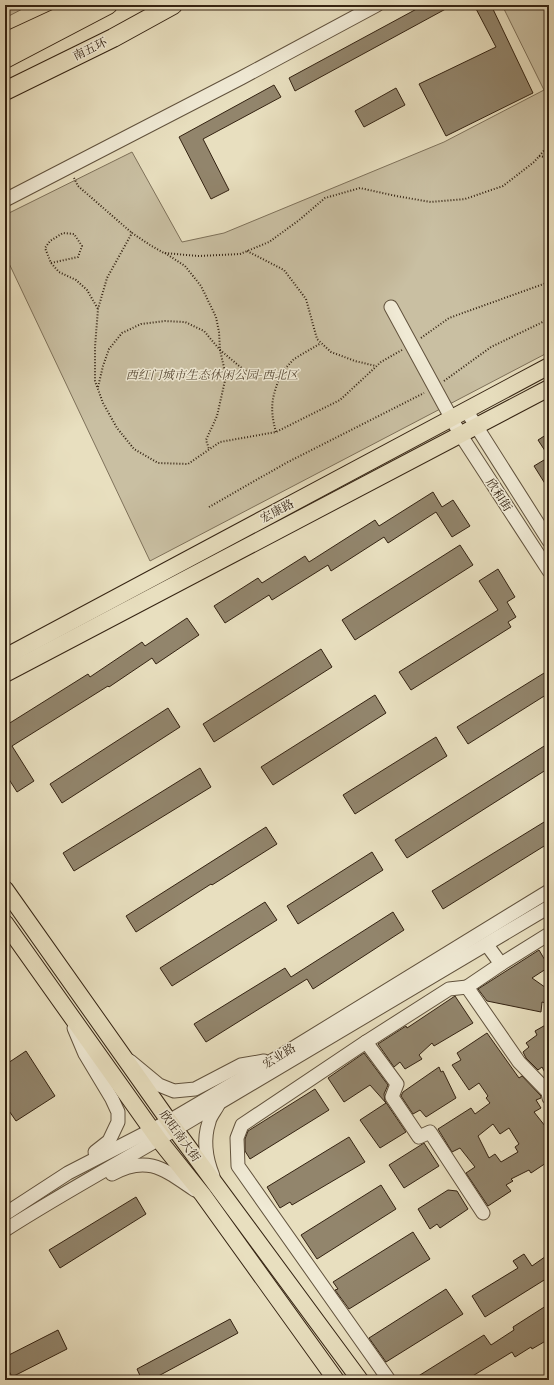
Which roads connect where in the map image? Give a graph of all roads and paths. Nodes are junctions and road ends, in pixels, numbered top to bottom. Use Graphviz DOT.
graph roads {
  1 [pos="85,5"];
  2 [pos="108,5"];
  3 [pos="173,5"];
  4 [pos="377,5"];
  5 [pos="5,42"];
  6 [pos="5,59"];
  7 [pos="9,89"];
  8 [pos="549,145"];
  9 [pos="539,156"];
  10 [pos="549,158"];
  11 [pos="68,167"];
  12 [pos="5,200"];
  13 [pos="132,233"];
  14 [pos="246,251"];
  15 [pos="164,253"];
  16 [pos="51,263"];
  17 [pos="549,282"];
  18 [pos="391,307"];
  19 [pos="98,309"];
  20 [pos="549,319"];
  21 [pos="322,343"];
  22 [pos="411,344"];
  23 [pos="220,350"];
  24 [pos="376,366"];
  25 [pos="549,366"];
  26 [pos="282,372"];
  27 [pos="434,388"];
  28 [pos="549,388"];
  29 [pos="98,389"];
  30 [pos="466,410"];
  31 [pos="450,417"];
  32 [pos="476,426"];
  33 [pos="276,432"];
  34 [pos="460,434"];
  35 [pos="210,449"];
  36 [pos="209,507"];
  37 [pos="541,530"];
  38 [pos="527,538"];
  39 [pos="549,541"];
  40 [pos="549,571"];
  41 [pos="5,657"];
  42 [pos="5,674"];
  43 [pos="5,889"];
  44 [pos="549,891"];
  45 [pos="549,908"];
  46 [pos="5,923"];
  47 [pos="549,934"];
  48 [pos="487,945"];
  49 [pos="501,964"];
  50 [pos="467,987"];
  51 [pos="63,1004"];
  52 [pos="366,1042"];
  53 [pos="120,1052"];
  54 [pos="280,1060"];
  55 [pos="549,1098"];
  56 [pos="219,1103"];
  57 [pos="172,1126"];
  58 [pos="155,1135"];
  59 [pos="68,1173"];
  60 [pos="217,1187"];
  61 [pos="203,1195"];
  62 [pos="57,1197"];
  63 [pos="482,1213"];
  64 [pos="5,1214"];
  65 [pos="5,1230"];
  66 [pos="336,1380"];
  67 [pos="360,1380"];
  68 [pos="389,1380"];
  1 -- 5 [label="highway"];
  2 -- 6 [label="highway"];
  3 -- 7 [label="highway, 南五环"];
  4 -- 11 [label="street"];
  8 -- 9 [label="path"];
  9 -- 10 [label="path"];
  9 -- 14 [label="path"];
  11 -- 12 [label="street"];
  11 -- 13 [label="path"];
  13 -- 15 [label="path"];
  13 -- 19 [label="path"];
  14 -- 15 [label="path"];
  14 -- 21 [label="path"];
  15 -- 23 [label="path"];
  16 -- 16 [label="path"];
  16 -- 19 [label="path"];
  17 -- 22 [label="path"];
  18 -- 22 [label="street, 欣和街"];
  19 -- 29 [label="path"];
  20 -- 27 [label="path"];
  21 -- 24 [label="path"];
  21 -- 26 [label="path"];
  22 -- 24 [label="path"];
  22 -- 27 [label="street, 欣和街"];
  23 -- 26 [label="path"];
  23 -- 29 [label="path"];
  23 -- 35 [label="path"];
  24 -- 33 [label="path"];
  25 -- 30 [label="main road, 宏康路"];
  26 -- 33 [label="path"];
  27 -- 31 [label="street, 欣和街"];
  27 -- 36 [label="path"];
  28 -- 32 [label="main road, 宏康路"];
  29 -- 35 [label="path"];
  30 -- 31 [label="main road, 宏康路"];
  30 -- 32 [label="street, 欣和街"];
  31 -- 34 [label="street, 欣和街"];
  31 -- 41 [label="main road, 宏康路"];
  32 -- 34 [label="main road, 宏康路"];
  32 -- 37 [label="street, 欣和街"];
  33 -- 35 [label="path"];
  34 -- 38 [label="street, 欣和街"];
  34 -- 42 [label="main road, 宏康路"];
  37 -- 38 [label="street"];
  37 -- 39 [label="street, 欣和街"];
  38 -- 40 [label="street, 欣和街"];
  43 -- 53 [label="main road, 欣旺南大街"];
  44 -- 54 [label="street, 宏业路"];
  45 -- 48 [label="street, 宏业路"];
  46 -- 51 [label="main road, 欣旺南大街"];
  47 -- 49 [label="street"];
  48 -- 49 [label="street"];
  48 -- 54 [label="street, 宏业路"];
  49 -- 50 [label="street"];
  50 -- 52 [label="street"];
  50 -- 55 [label="street"];
  51 -- 58 [label="main road, 欣旺南大街"];
  51 -- 59 [label="street"];
  52 -- 63 [label="street"];
  52 -- 68 [label="street"];
  53 -- 54 [label="street"];
  53 -- 57 [label="main road, 欣旺南大街"];
  54 -- 56 [label="street, 宏业路"];
  54 -- 57 [label="street, 宏业路"];
  56 -- 57 [label="street, 宏业路"];
  56 -- 60 [label="street"];
  57 -- 58 [label="street, 宏业路"];
  57 -- 60 [label="main road, 欣旺南大街"];
  58 -- 59 [label="street, 宏业路"];
  58 -- 61 [label="main road, 欣旺南大街"];
  58 -- 62 [label="street, 宏业路"];
  59 -- 64 [label="street, 宏业路"];
  60 -- 67 [label="main road, 欣旺南大街"];
  61 -- 62 [label="street"];
  61 -- 66 [label="main road, 欣旺南大街"];
  62 -- 65 [label="street, 宏业路"];
}
